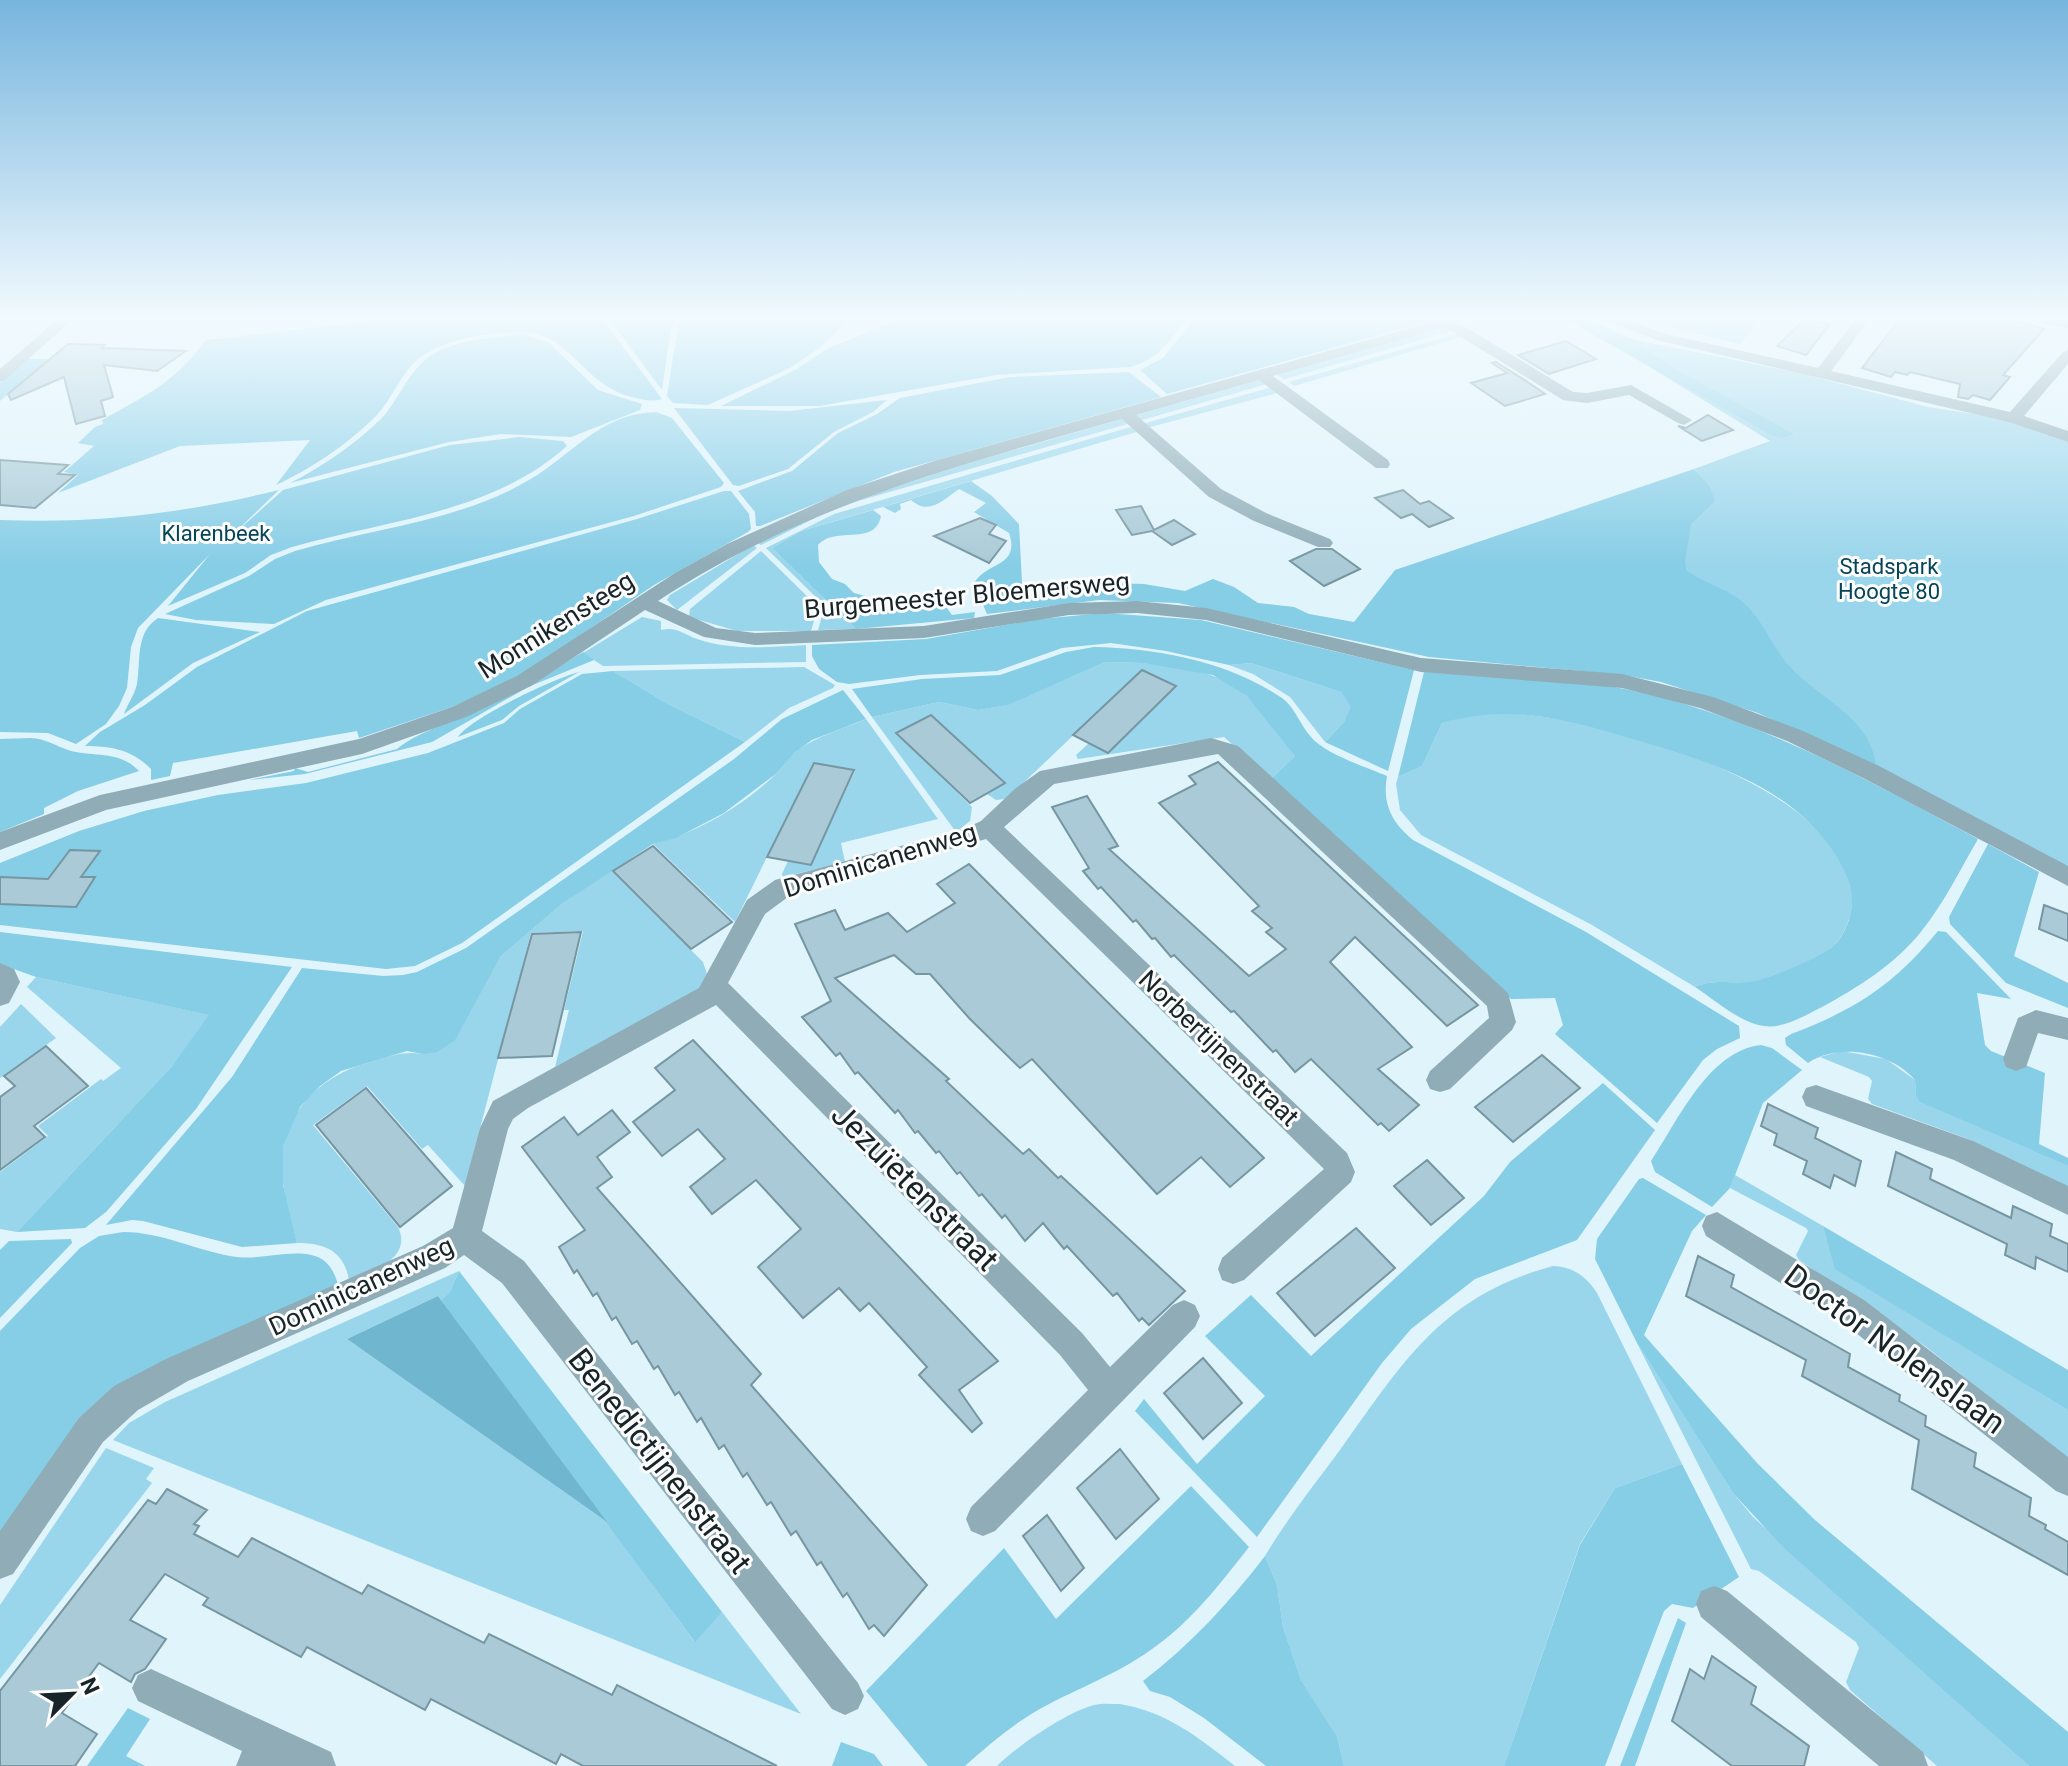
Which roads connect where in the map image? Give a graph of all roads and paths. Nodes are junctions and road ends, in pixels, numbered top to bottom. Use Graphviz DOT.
graph roads {
  1 [pos="1162,402"];
  2 [pos="1299,402"];
  3 [pos="1653,402"];
  4 [pos="1949,402"];
  5 [pos="2027,402"];
  6 [pos="1125,413"];
  7 [pos="2014,418"];
  8 [pos="1684,420"];
  9 [pos="2068,437"];
  10 [pos="1382,464"];
  11 [pos="1324,543"];
  12 [pos="645,602"];
  13 [pos="989,827"];
  14 [pos="0,841"];
  15 [pos="2068,877"];
  16 [pos="0,974"];
  17 [pos="715,987"];
  18 [pos="0,995"];
  19 [pos="2068,1029"];
  20 [pos="2016,1059"];
  21 [pos="1440,1080"];
  22 [pos="1816,1097"];
  23 [pos="2068,1201"];
  24 [pos="1717,1226"];
  25 [pos="465,1237"];
  26 [pos="1233,1269"];
  27 [pos="1184,1316"];
  28 [pos="1109,1391"];
  29 [pos="2068,1479"];
  30 [pos="983,1519"];
  31 [pos="0,1561"];
  32 [pos="1714,1604"];
  33 [pos="151,1688"];
  34 [pos="845,1696"];
  35 [pos="262,1755"];
  36 [pos="317,1766"];
  37 [pos="1909,1766"];
  1 -- 6 [label="street, Monnikensteeg"];
  2 -- 10 [label="street"];
  3 -- 8 [label="street, Monnikensteeg"];
  4 -- 7 [label="street"];
  5 -- 7 [label="street"];
  6 -- 11 [label="street"];
  6 -- 12 [label="street, Monnikensteeg"];
  7 -- 9 [label="street"];
  12 -- 14 [label="street, Monnikensteeg"];
  12 -- 15 [label="street, Burgemeester Bloemersweg"];
  13 -- 17 [label="street, Dominicanenweg"];
  13 -- 21 [label="street, Dominicanenweg"];
  13 -- 26 [label="street, Norbertijnenstraat"];
  16 -- 18 [label="street"];
  17 -- 25 [label="street, Dominicanenweg"];
  17 -- 28 [label="street, Jezuïetenstraat"];
  19 -- 20 [label="street"];
  22 -- 23 [label="street"];
  24 -- 29 [label="street, Doctor Nolenslaan"];
  25 -- 31 [label="street, Dominicanenweg"];
  25 -- 34 [label="street, Benedictijnenstraat"];
  27 -- 28 [label="street"];
  28 -- 30 [label="street"];
  32 -- 37 [label="street"];
  33 -- 35 [label="street"];
  35 -- 36 [label="street"];
}
